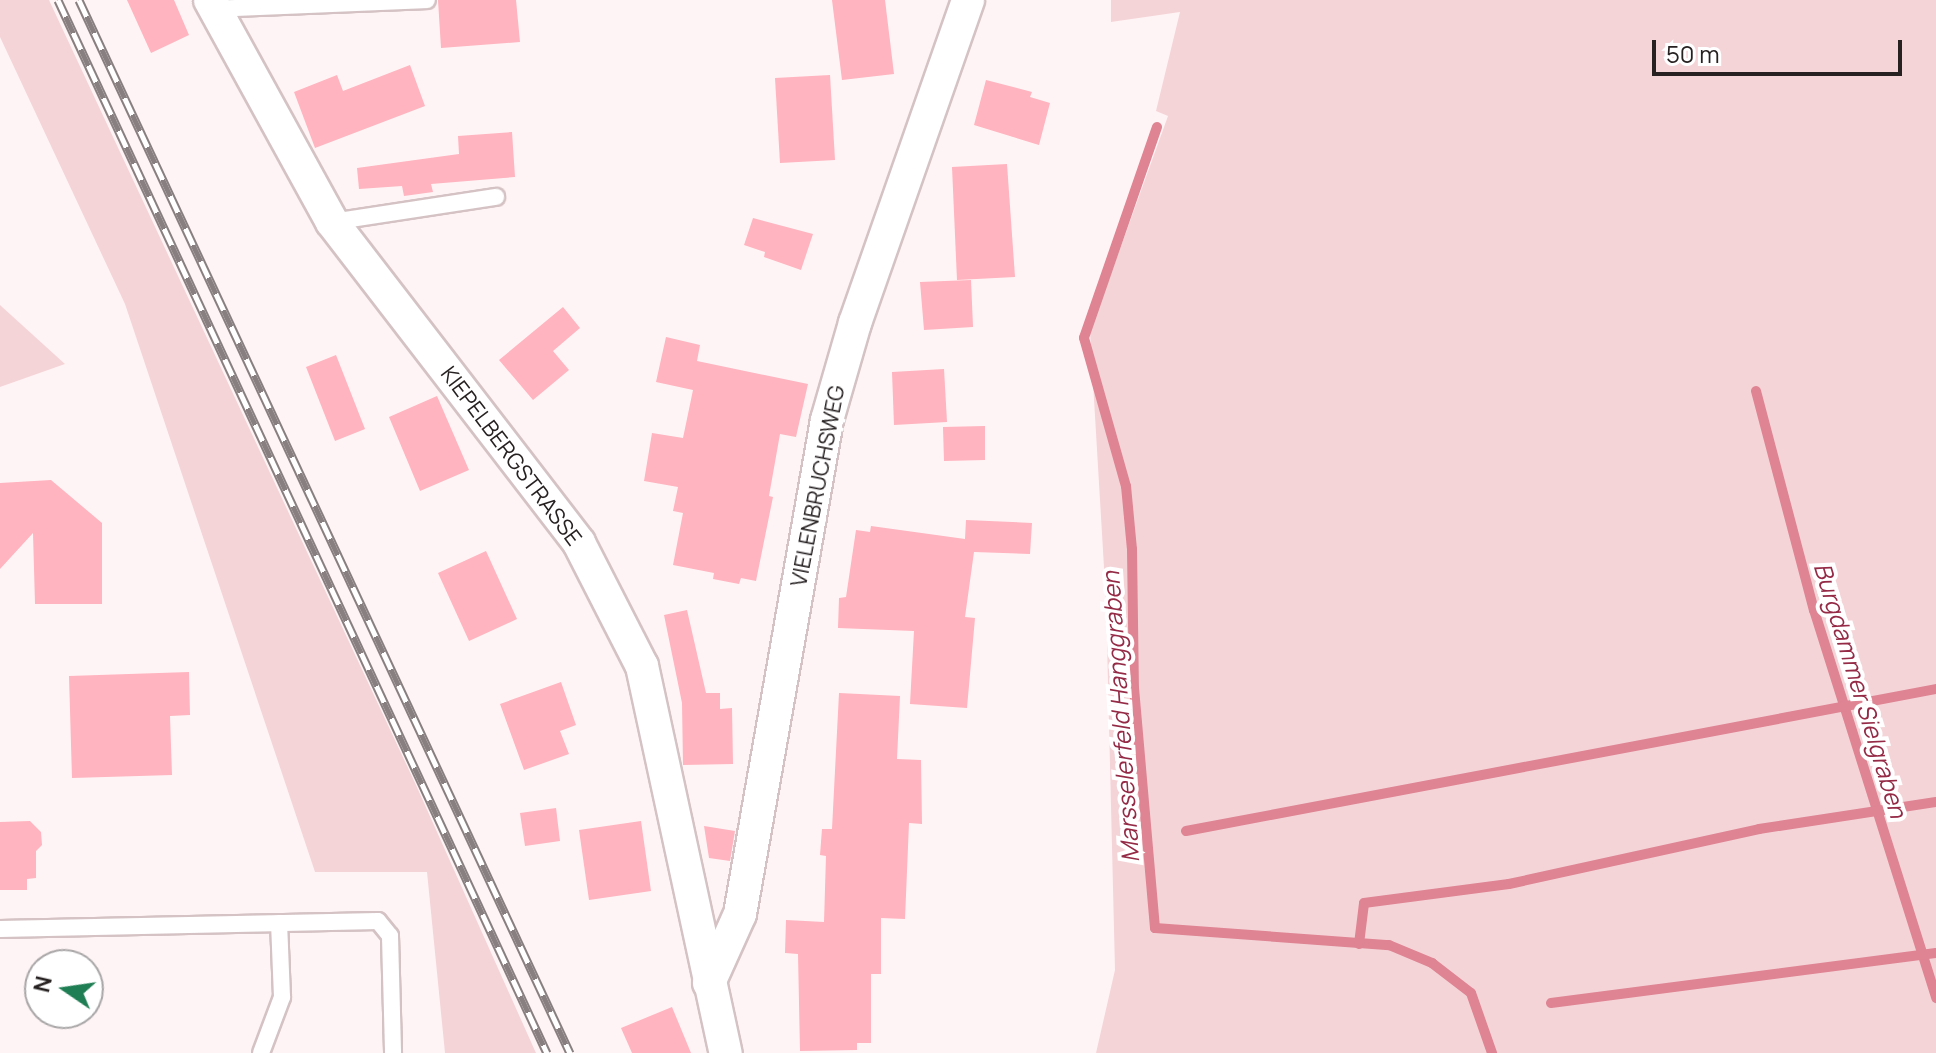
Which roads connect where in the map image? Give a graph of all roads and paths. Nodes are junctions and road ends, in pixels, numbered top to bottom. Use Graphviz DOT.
graph roads {
  1 [pos="427,0"];
  2 [pos="968,0"];
  3 [pos="212,4"];
  4 [pos="496,197"];
  5 [pos="332,222"];
  6 [pos="279,923"];
  7 [pos="0,929"];
  8 [pos="709,983"];
  9 [pos="261,1053"];
  10 [pos="393,1053"];
  11 [pos="726,1053"];
  1 -- 3 [label="lane"];
  2 -- 8 [label="street, VIELENBRUCHSWEG"];
  3 -- 5 [label="street, KIEPELBERGSTRASSE"];
  4 -- 5 [label="lane"];
  5 -- 8 [label="street, KIEPELBERGSTRASSE"];
  6 -- 7 [label="lane"];
  6 -- 9 [label="lane"];
  6 -- 10 [label="lane"];
  8 -- 11 [label="street, KIEPELBERGSTRASSE"];
}
